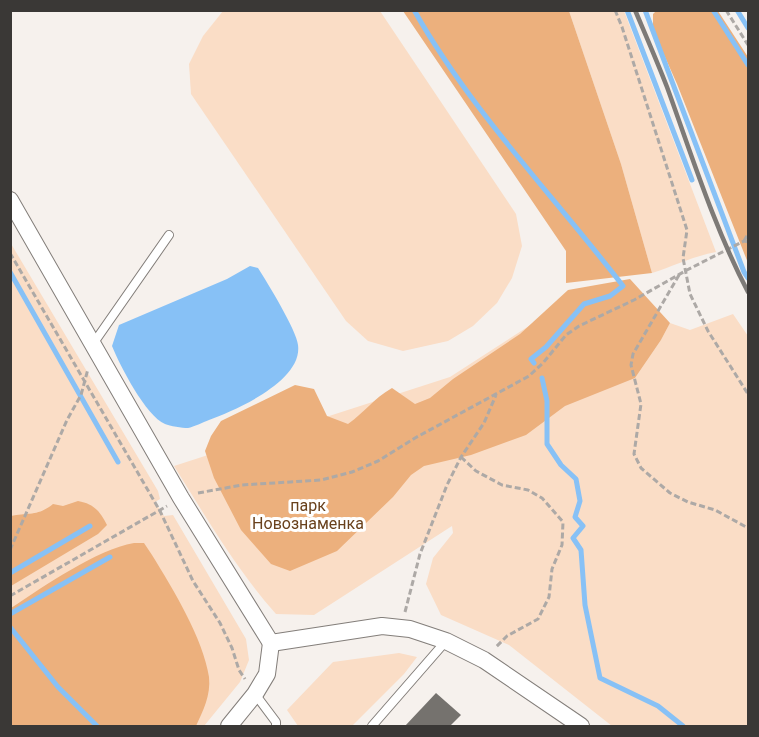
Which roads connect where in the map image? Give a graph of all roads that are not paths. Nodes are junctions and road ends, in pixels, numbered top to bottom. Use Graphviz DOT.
graph roads {
  1 [pos="10,200"];
  2 [pos="169,236"];
  3 [pos="93,344"];
  4 [pos="446,641"];
  5 [pos="271,643"];
  6 [pos="255,694"];
  7 [pos="228,726"];
  8 [pos="276,726"];
  9 [pos="372,726"];
  10 [pos="580,726"];
  1 -- 3 [label="street"];
  2 -- 3 [label="lane"];
  3 -- 5 [label="street"];
  4 -- 5 [label="street"];
  4 -- 9 [label="lane"];
  4 -- 10 [label="street"];
  5 -- 6 [label="street"];
  6 -- 7 [label="street"];
  6 -- 8 [label="lane"];
}
